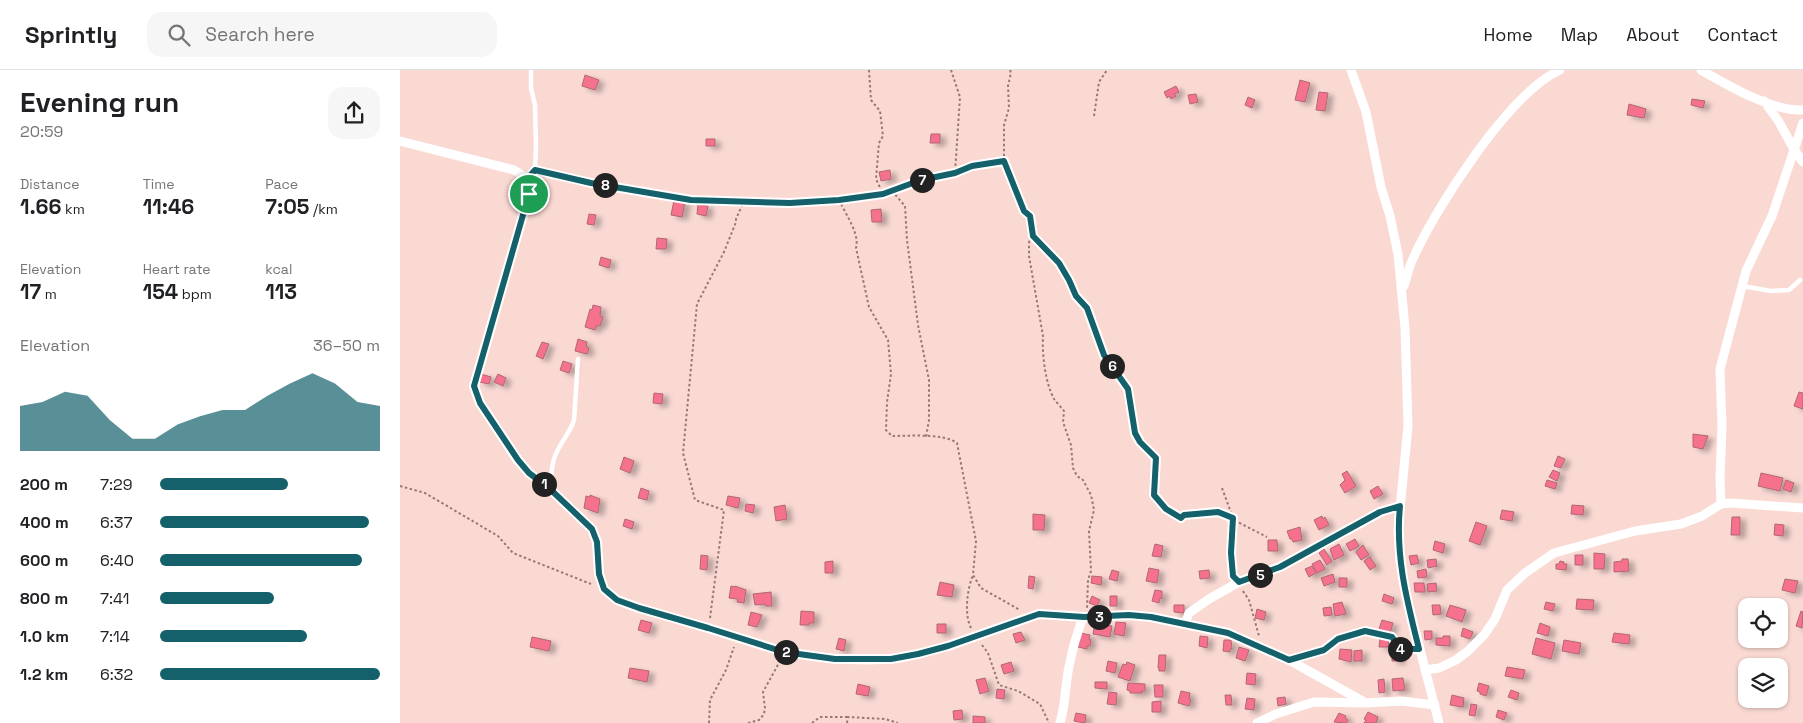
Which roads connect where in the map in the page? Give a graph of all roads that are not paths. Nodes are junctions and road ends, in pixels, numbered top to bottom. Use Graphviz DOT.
graph roads {
  1 [pos="531,70"];
  2 [pos="1351,70"];
  3 [pos="1560,70"];
  4 [pos="1701,70"];
  5 [pos="1764,101"];
  6 [pos="1803,110"];
  7 [pos="1803,123"];
  8 [pos="400,141"];
  9 [pos="1795,151"];
  10 [pos="1803,162"];
  11 [pos="528,178"];
  12 [pos="1800,280"];
  13 [pos="1742,286"];
  14 [pos="1403,291"];
  15 [pos="578,360"];
  16 [pos="550,489"];
  17 [pos="1721,504"];
  18 [pos="1400,506"];
  19 [pos="1803,508"];
  20 [pos="1084,617"];
  21 [pos="1185,624"];
  22 [pos="1426,670"];
  23 [pos="1366,703"];
  24 [pos="1435,705"];
  25 [pos="1060,723"];
  26 [pos="1257,723"];
  27 [pos="1439,723"];
  1 -- 11 [label="lane"];
  2 -- 14 [label="street"];
  3 -- 14 [label="street"];
  4 -- 5 [label="street"];
  5 -- 6 [label="street"];
  5 -- 9 [label="street"];
  7 -- 9 [label="street"];
  8 -- 11 [label="street"];
  9 -- 10 [label="street"];
  9 -- 13 [label="street"];
  11 -- 16 [label="street"];
  12 -- 13 [label="lane"];
  13 -- 17 [label="street"];
  14 -- 18 [label="street"];
  15 -- 16 [label="lane"];
  16 -- 20 [label="street"];
  17 -- 19 [label="street"];
  17 -- 22 [label="street"];
  18 -- 21 [label="street"];
  18 -- 22 [label="street"];
  20 -- 21 [label="street"];
  20 -- 25 [label="street"];
  21 -- 23 [label="street"];
  22 -- 24 [label="street"];
  23 -- 24 [label="street"];
  23 -- 26 [label="street"];
  24 -- 27 [label="street"];
}
